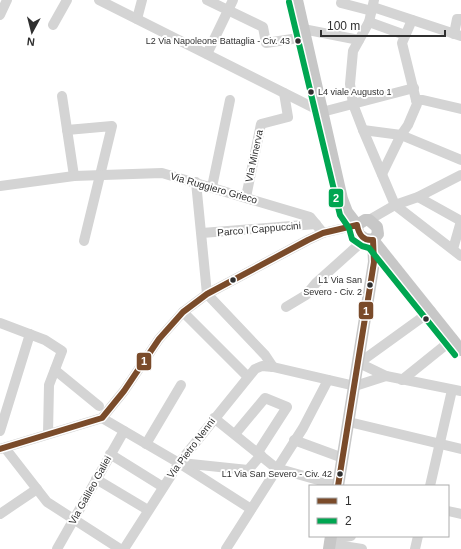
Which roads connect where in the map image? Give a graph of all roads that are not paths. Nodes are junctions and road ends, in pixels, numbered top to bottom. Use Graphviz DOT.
graph roads {
  1 [pos="7,0"];
  2 [pos="67,0"];
  3 [pos="99,0"];
  4 [pos="142,0"];
  5 [pos="207,0"];
  6 [pos="233,0"];
  7 [pos="297,0"];
  8 [pos="342,0"];
  9 [pos="373,6"];
  10 [pos="228,10"];
  11 [pos="0,15"];
  12 [pos="137,19"];
  13 [pos="461,19"];
  14 [pos="412,20"];
  15 [pos="369,22"];
  16 [pos="53,25"];
  17 [pos="304,33"];
  18 [pos="405,35"];
  19 [pos="458,35"];
  20 [pos="359,40"];
  21 [pos="207,54"];
  22 [pos="414,88"];
  23 [pos="284,93"];
  24 [pos="62,96"];
  25 [pos="230,100"];
  26 [pos="416,100"];
  27 [pos="353,104"];
  28 [pos="461,109"];
  29 [pos="322,112"];
  30 [pos="362,128"];
  31 [pos="67,130"];
  32 [pos="401,135"];
  33 [pos="461,160"];
  34 [pos="382,174"];
  35 [pos="100,175"];
  36 [pos="461,175"];
  37 [pos="74,176"];
  38 [pos="196,182"];
  39 [pos="0,186"];
  40 [pos="212,187"];
  41 [pos="418,196"];
  42 [pos="246,197"];
  43 [pos="395,205"];
  44 [pos="347,212"];
  45 [pos="382,212"];
  46 [pos="369,220"];
  47 [pos="316,224"];
  48 [pos="338,229"];
  49 [pos="202,233"];
  50 [pos="323,234"];
  51 [pos="366,234"];
  52 [pos="84,241"];
  53 [pos="457,252"];
  54 [pos="207,294"];
  55 [pos="286,307"];
  56 [pos="431,311"];
  57 [pos="183,312"];
  58 [pos="0,323"];
  59 [pos="30,334"];
  60 [pos="453,339"];
  61 [pos="461,350"];
  62 [pos="359,363"];
  63 [pos="274,367"];
  64 [pos="55,370"];
  65 [pos="248,376"];
  66 [pos="386,376"];
  67 [pos="328,380"];
  68 [pos="402,380"];
  69 [pos="181,385"];
  70 [pos="355,386"];
  71 [pos="457,391"];
  72 [pos="99,406"];
  73 [pos="102,418"];
  74 [pos="214,418"];
  75 [pos="349,422"];
  76 [pos="124,430"];
  77 [pos="0,431"];
  78 [pos="48,434"];
  79 [pos="235,434"];
  80 [pos="294,440"];
  81 [pos="146,444"];
  82 [pos="439,444"];
  83 [pos="2,448"];
  84 [pos="461,449"];
  85 [pos="259,453"];
  86 [pos="110,454"];
  87 [pos="343,458"];
  88 [pos="179,463"];
  89 [pos="276,468"];
  90 [pos="96,479"];
  91 [pos="336,485"];
  92 [pos="339,485"];
  93 [pos="430,485"];
  94 [pos="163,487"];
  95 [pos="37,489"];
  96 [pos="251,509"];
  97 [pos="148,510"];
  98 [pos="449,511"];
  99 [pos="461,513"];
  100 [pos="0,514"];
  101 [pos="73,519"];
  102 [pos="348,537"];
  103 [pos="418,537"];
  104 [pos="330,542"];
  105 [pos="225,548"];
  106 [pos="56,549"];
  107 [pos="120,549"];
  108 [pos="124,549"];
  109 [pos="362,549"];
  110 [pos="415,549"];
  1 -- 11 [label="street"];
  2 -- 16 [label="street"];
  3 -- 12 [label="street"];
  4 -- 12 [label="street"];
  5 -- 10 [label="street"];
  6 -- 10 [label="street"];
  7 -- 17 [label="main road"];
  8 -- 9 [label="street"];
  9 -- 14 [label="street"];
  9 -- 15 [label="street"];
  10 -- 17 [label="street"];
  10 -- 21 [label="street"];
  12 -- 21 [label="street"];
  13 -- 19 [label="street"];
  14 -- 18 [label="street"];
  14 -- 19 [label="street"];
  15 -- 18 [label="street"];
  15 -- 20 [label="street"];
  17 -- 20 [label="street"];
  17 -- 29 [label="main road"];
  18 -- 22 [label="street"];
  20 -- 27 [label="street"];
  21 -- 23 [label="street"];
  22 -- 26 [label="street"];
  22 -- 27 [label="street"];
  23 -- 29 [label="street"];
  23 -- 42 [label="street, VIa Minerva"];
  24 -- 31 [label="street"];
  25 -- 40 [label="street"];
  26 -- 28 [label="street"];
  26 -- 32 [label="street"];
  27 -- 29 [label="street"];
  27 -- 30 [label="street"];
  29 -- 44 [label="main road"];
  30 -- 32 [label="street"];
  30 -- 34 [label="street"];
  31 -- 35 [label="street"];
  31 -- 37 [label="street"];
  32 -- 33 [label="street"];
  32 -- 34 [label="street"];
  34 -- 43 [label="street"];
  35 -- 37 [label="street, Via Ruggiero Grieco"];
  35 -- 38 [label="street, Via Ruggiero Grieco"];
  35 -- 52 [label="street"];
  36 -- 41 [label="street"];
  37 -- 39 [label="street, Via Ruggiero Grieco"];
  38 -- 40 [label="street, Via Ruggiero Grieco"];
  38 -- 49 [label="street"];
  40 -- 42 [label="street, Via Ruggiero Grieco"];
  41 -- 43 [label="street"];
  41 -- 53 [label="street"];
  42 -- 47 [label="street, Via Ruggiero Grieco"];
  43 -- 45 [label="street"];
  43 -- 53 [label="street"];
  44 -- 48 [label="street"];
  44 -- 51 [label="main road"];
  45 -- 46 [label="street"];
  45 -- 51 [label="street"];
  46 -- 51 [label="main road"];
  47 -- 49 [label="street, Parco I Cappuccini"];
  47 -- 50 [label="street, Via Ruggiero Grieco"];
  48 -- 50 [label="street"];
  48 -- 51 [label="street"];
  49 -- 54 [label="street"];
  50 -- 54 [label="street"];
  51 -- 55 [label="street"];
  51 -- 56 [label="main road"];
  51 -- 62 [label="main road"];
  54 -- 57 [label="street"];
  54 -- 63 [label="street"];
  56 -- 60 [label="main road"];
  56 -- 62 [label="street"];
  57 -- 65 [label="street"];
  57 -- 73 [label="street"];
  58 -- 59 [label="street"];
  59 -- 64 [label="street"];
  59 -- 77 [label="street"];
  60 -- 61 [label="main road"];
  60 -- 68 [label="street"];
  62 -- 66 [label="street"];
  62 -- 70 [label="main road"];
  63 -- 65 [label="street, Via Pietro Nenni"];
  63 -- 67 [label="street"];
  64 -- 72 [label="street"];
  64 -- 78 [label="street"];
  65 -- 74 [label="street, Via Pietro Nenni"];
  66 -- 68 [label="street"];
  66 -- 70 [label="street"];
  67 -- 70 [label="street"];
  67 -- 80 [label="street"];
  68 -- 71 [label="street"];
  69 -- 81 [label="street"];
  70 -- 75 [label="main road"];
  71 -- 82 [label="street"];
  73 -- 76 [label="street"];
  73 -- 78 [label="street"];
  74 -- 79 [label="street"];
  74 -- 88 [label="street, Via Pietro Nenni"];
  75 -- 82 [label="street"];
  75 -- 87 [label="main road"];
  76 -- 81 [label="street"];
  76 -- 86 [label="street, Via Galileo Galiei"];
  78 -- 83 [label="street"];
  79 -- 85 [label="street"];
  79 -- 85 [label="street"];
  80 -- 87 [label="street"];
  80 -- 89 [label="street"];
  81 -- 88 [label="street"];
  82 -- 84 [label="street"];
  82 -- 93 [label="street"];
  83 -- 95 [label="street"];
  85 -- 88 [label="street"];
  85 -- 89 [label="street"];
  86 -- 90 [label="street, Via Galileo Galiei"];
  86 -- 94 [label="street"];
  87 -- 92 [label="main road"];
  88 -- 94 [label="street, Via Pietro Nenni"];
  88 -- 96 [label="street"];
  89 -- 91 [label="street"];
  89 -- 96 [label="street"];
  90 -- 97 [label="street"];
  90 -- 101 [label="street, Via Galileo Galiei"];
  94 -- 97 [label="street, Via Pietro Nenni"];
  95 -- 100 [label="street"];
  95 -- 101 [label="street"];
  96 -- 105 [label="street"];
  97 -- 108 [label="street, Via Pietro Nenni"];
  98 -- 99 [label="street"];
  101 -- 106 [label="street, Via Galileo Galiei"];
  101 -- 107 [label="street"];
  102 -- 104 [label="street"];
  103 -- 110 [label="street"];
  104 -- 109 [label="street"];
}
